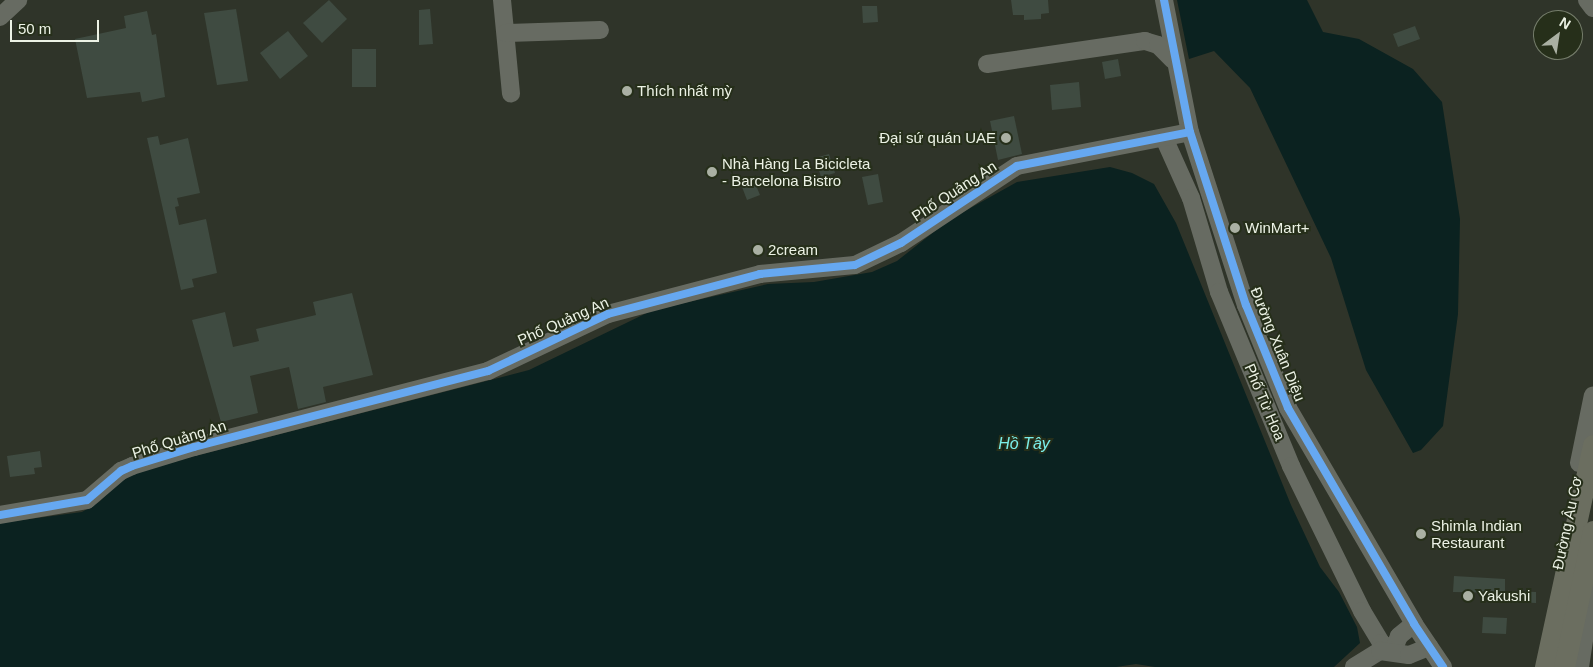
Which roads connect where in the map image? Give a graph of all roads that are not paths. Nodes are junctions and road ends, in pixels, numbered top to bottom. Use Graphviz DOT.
graph roads {
  1 [pos="18,0"];
  2 [pos="502,0"];
  3 [pos="1164,0"];
  4 [pos="1587,0"];
  5 [pos="1593,8"];
  6 [pos="0,17"];
  7 [pos="600,30"];
  8 [pos="506,33"];
  9 [pos="1174,60"];
  10 [pos="987,64"];
  11 [pos="511,94"];
  12 [pos="1190,132"];
  13 [pos="1164,138"];
  14 [pos="1593,395"];
  15 [pos="1593,445"];
  16 [pos="0,514"];
  17 [pos="1593,532"];
  18 [pos="1593,581"];
  19 [pos="1414,624"];
  20 [pos="1589,628"];
  21 [pos="1429,647"];
  22 [pos="1393,651"];
  23 [pos="1546,659"];
  24 [pos="1354,667"];
  25 [pos="1443,667"];
  26 [pos="1564,667"];
  27 [pos="1580,667"];
  1 -- 6 [label="street"];
  2 -- 8 [label="street"];
  3 -- 9 [label="street, Đường Xuân Diệu"];
  4 -- 5 [label="street"];
  7 -- 8 [label="street"];
  8 -- 11 [label="street"];
  9 -- 10 [label="street"];
  9 -- 12 [label="street, Đường Xuân Diệu"];
  12 -- 13 [label="street, Phố Quảng An"];
  12 -- 19 [label="street, Đường Xuân Diệu"];
  13 -- 16 [label="street, Phố Quảng An"];
  13 -- 22 [label="street, Phố Từ Hoa"];
  14 -- 23 [label="street, Đường Âu Cơ"];
  15 -- 23 [label="main road, Đường Âu Cơ"];
  17 -- 26 [label="main road, Đường Âu Cơ"];
  18 -- 20 [label="street"];
  19 -- 21 [label="street, Đường Xuân Diệu"];
  19 -- 22 [label="street"];
  20 -- 27 [label="street"];
  21 -- 22 [label="street"];
  21 -- 25 [label="street, Đường Xuân Diệu"];
  22 -- 24 [label="street"];
}
